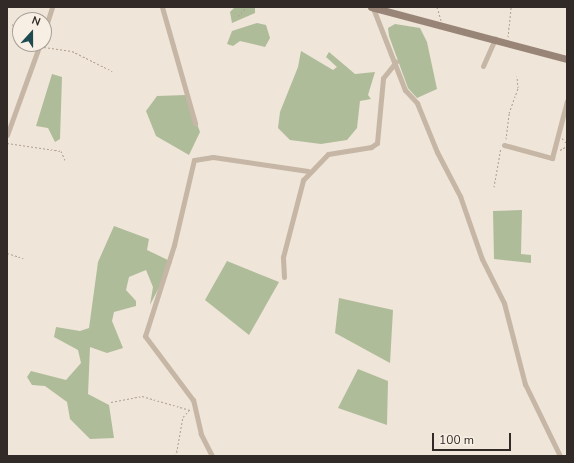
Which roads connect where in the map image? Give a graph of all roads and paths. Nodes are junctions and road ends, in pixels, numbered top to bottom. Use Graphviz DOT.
graph roads {
  1 [pos="162,7"];
  2 [pos="247,7"];
  3 [pos="372,7"];
  4 [pos="437,7"];
  5 [pos="511,7"];
  6 [pos="238,16"];
  7 [pos="443,26"];
  8 [pos="495,39"];
  9 [pos="508,42"];
  10 [pos="52,47"];
  11 [pos="37,52"];
  12 [pos="567,59"];
  13 [pos="396,62"];
  14 [pos="483,66"];
  15 [pos="112,71"];
  16 [pos="517,76"];
  17 [pos="567,101"];
  18 [pos="195,123"];
  19 [pos="7,135"];
  20 [pos="7,143"];
  21 [pos="504,145"];
  22 [pos="65,160"];
  23 [pos="308,171"];
  24 [pos="494,187"];
  25 [pos="7,253"];
  26 [pos="23,258"];
  27 [pos="284,277"];
  28 [pos="111,402"];
  29 [pos="190,410"];
  30 [pos="197,411"];
  31 [pos="557,455"];
  32 [pos="176,456"];
  33 [pos="212,456"];
  1 -- 18 [label="street"];
  2 -- 6 [label="path"];
  3 -- 7 [label="main road"];
  3 -- 13 [label="street"];
  4 -- 7 [label="path"];
  5 -- 9 [label="path"];
  7 -- 8 [label="main road"];
  8 -- 9 [label="main road"];
  8 -- 14 [label="street"];
  9 -- 12 [label="main road"];
  10 -- 15 [label="path"];
  11 -- 19 [label="street"];
  13 -- 23 [label="street"];
  13 -- 31 [label="street"];
  16 -- 21 [label="path"];
  17 -- 21 [label="street"];
  20 -- 22 [label="path"];
  21 -- 24 [label="path"];
  23 -- 27 [label="street"];
  23 -- 30 [label="street"];
  25 -- 26 [label="path"];
  28 -- 29 [label="path"];
  29 -- 30 [label="path"];
  29 -- 32 [label="path"];
  30 -- 33 [label="street"];
}
